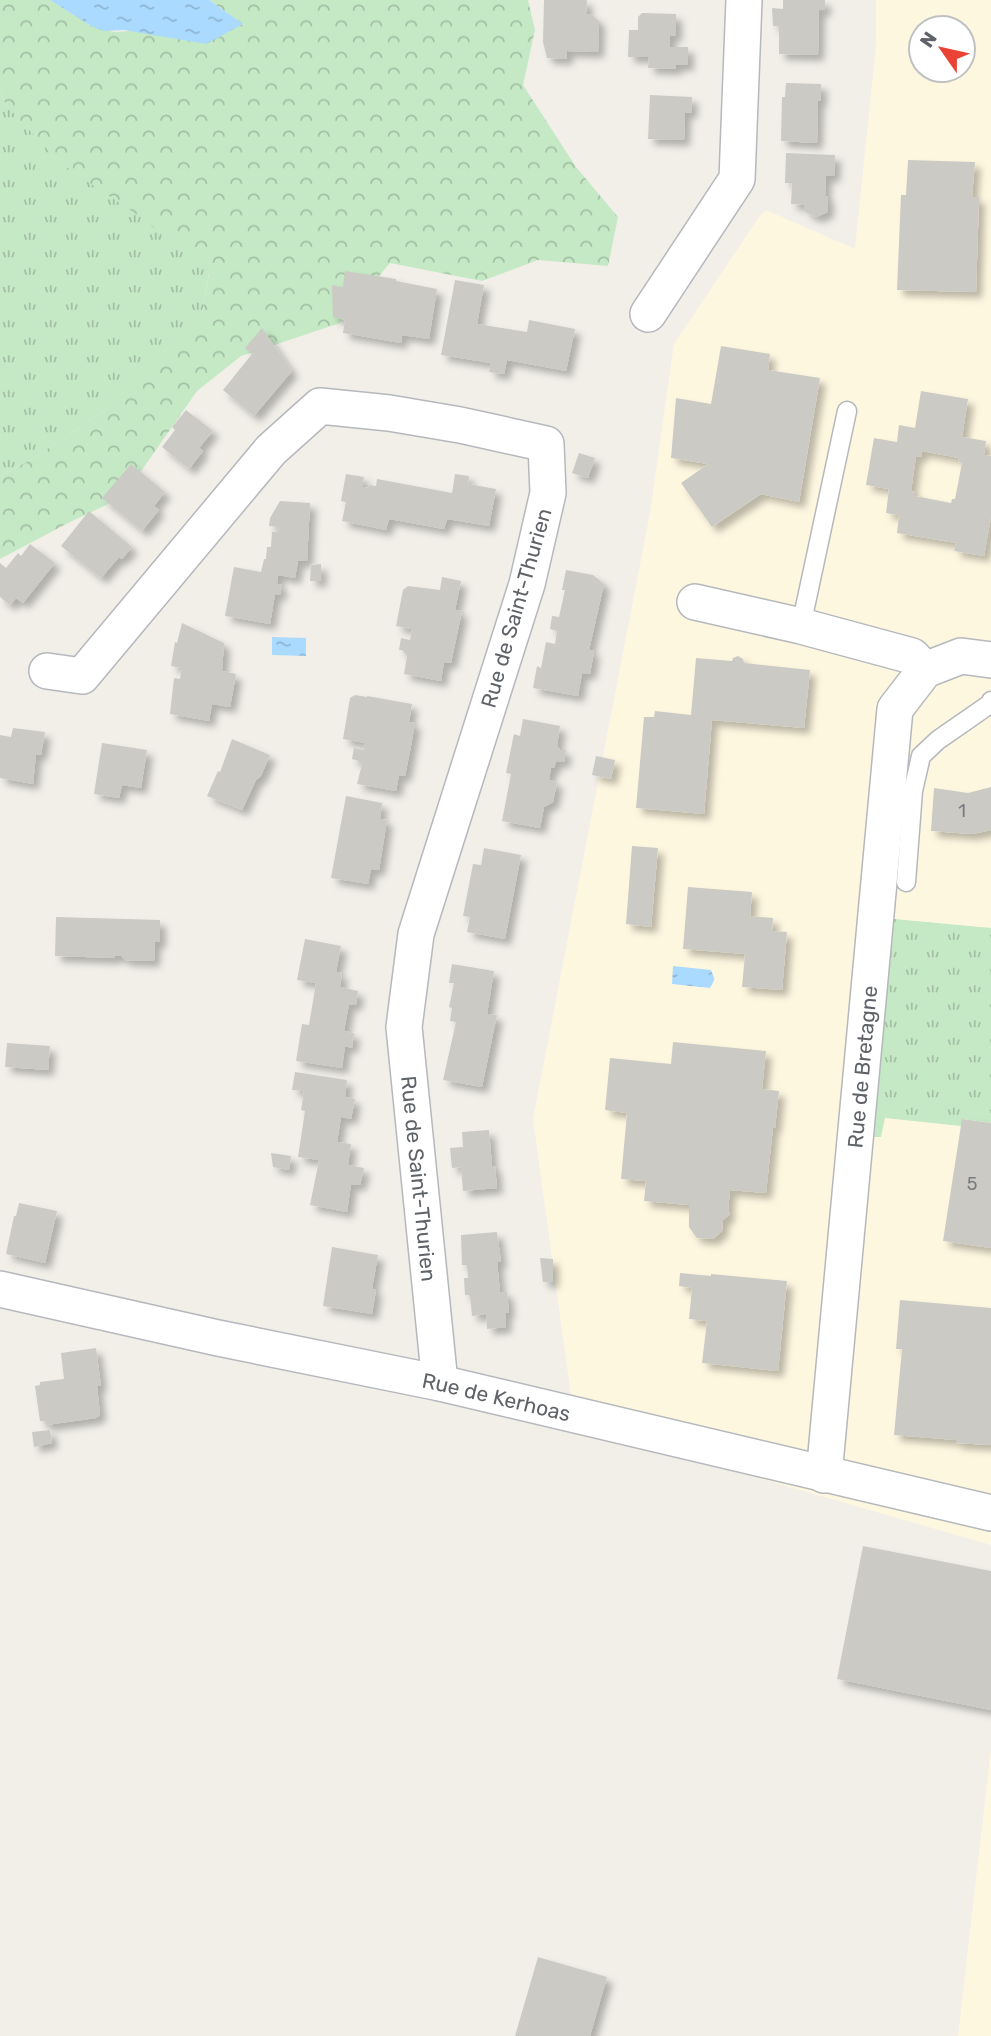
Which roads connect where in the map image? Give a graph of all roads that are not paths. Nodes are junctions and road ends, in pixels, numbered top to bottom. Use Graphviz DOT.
graph roads {
  1 [pos="744,0"];
  2 [pos="648,314"];
  3 [pos="846,411"];
  4 [pos="695,602"];
  5 [pos="801,626"];
  6 [pos="991,660"];
  7 [pos="925,670"];
  8 [pos="47,671"];
  9 [pos="991,701"];
  10 [pos="906,882"];
  11 [pos="0,1289"];
  12 [pos="440,1384"];
  13 [pos="824,1475"];
  14 [pos="991,1513"];
  1 -- 2 [label="street"];
  3 -- 5 [label="lane"];
  4 -- 5 [label="street"];
  5 -- 7 [label="street"];
  6 -- 7 [label="street"];
  7 -- 13 [label="street, Rue de Bretagne"];
  8 -- 12 [label="street, Rue de Saint-Thurien"];
  9 -- 10 [label="lane"];
  11 -- 12 [label="street, Rue de Kerhoas"];
  12 -- 13 [label="street, Rue de Kerhoas"];
  13 -- 14 [label="street, Rue de Kerhoas"];
}
